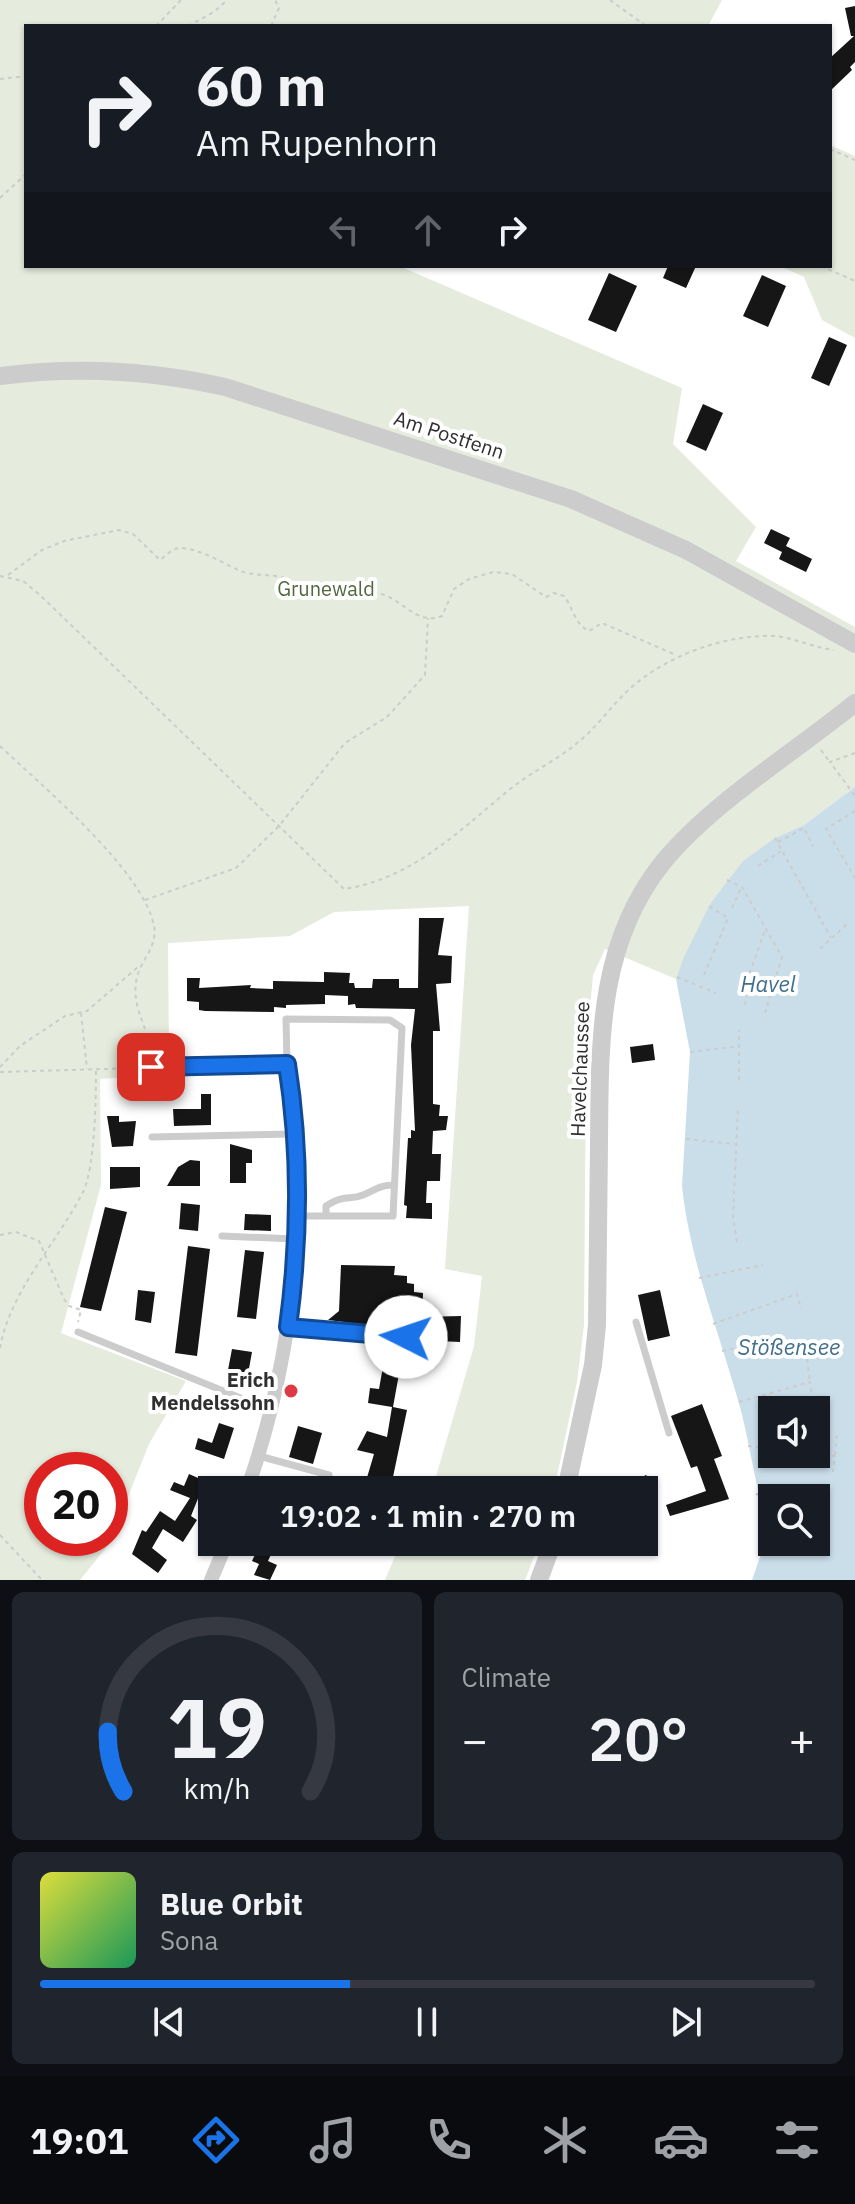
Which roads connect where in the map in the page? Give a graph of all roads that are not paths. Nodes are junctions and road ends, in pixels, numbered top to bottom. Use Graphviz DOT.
graph roads {
  1 [pos="0,376"];
  2 [pos="850,641"];
  3 [pos="855,703"];
  4 [pos="287,1064"];
  5 [pos="151,1067"];
  6 [pos="296,1134"];
  7 [pos="152,1137"];
  8 [pos="394,1185"];
  9 [pos="299,1216"];
  10 [pos="326,1216"];
  11 [pos="222,1236"];
  12 [pos="299,1239"];
  13 [pos="636,1322"];
  14 [pos="288,1327"];
  15 [pos="78,1332"];
  16 [pos="406,1337"];
  17 [pos="270,1410"];
  18 [pos="669,1433"];
  19 [pos="259,1456"];
  20 [pos="329,1475"];
  21 [pos="252,1476"];
  22 [pos="569,1476"];
  23 [pos="221,1556"];
  24 [pos="548,1556"];
  25 [pos="212,1580"];
  26 [pos="539,1580"];
  1 -- 2 [label="street, Am Postfenn"];
  3 -- 22 [label="street, Havelchaussee"];
  4 -- 5 [label="street"];
  4 -- 6 [label="street"];
  4 -- 8 [label="lane"];
  6 -- 7 [label="lane"];
  6 -- 9 [label="street"];
  8 -- 10 [label="lane"];
  8 -- 10 [label="lane"];
  9 -- 10 [label="lane"];
  9 -- 12 [label="street"];
  11 -- 12 [label="lane"];
  12 -- 14 [label="street"];
  13 -- 18 [label="lane"];
  14 -- 16 [label="lane"];
  14 -- 17 [label="street"];
  15 -- 17 [label="lane"];
  17 -- 19 [label="street"];
  19 -- 20 [label="lane"];
  19 -- 21 [label="street"];
  23 -- 25 [label="street"];
  24 -- 26 [label="street"];
}
